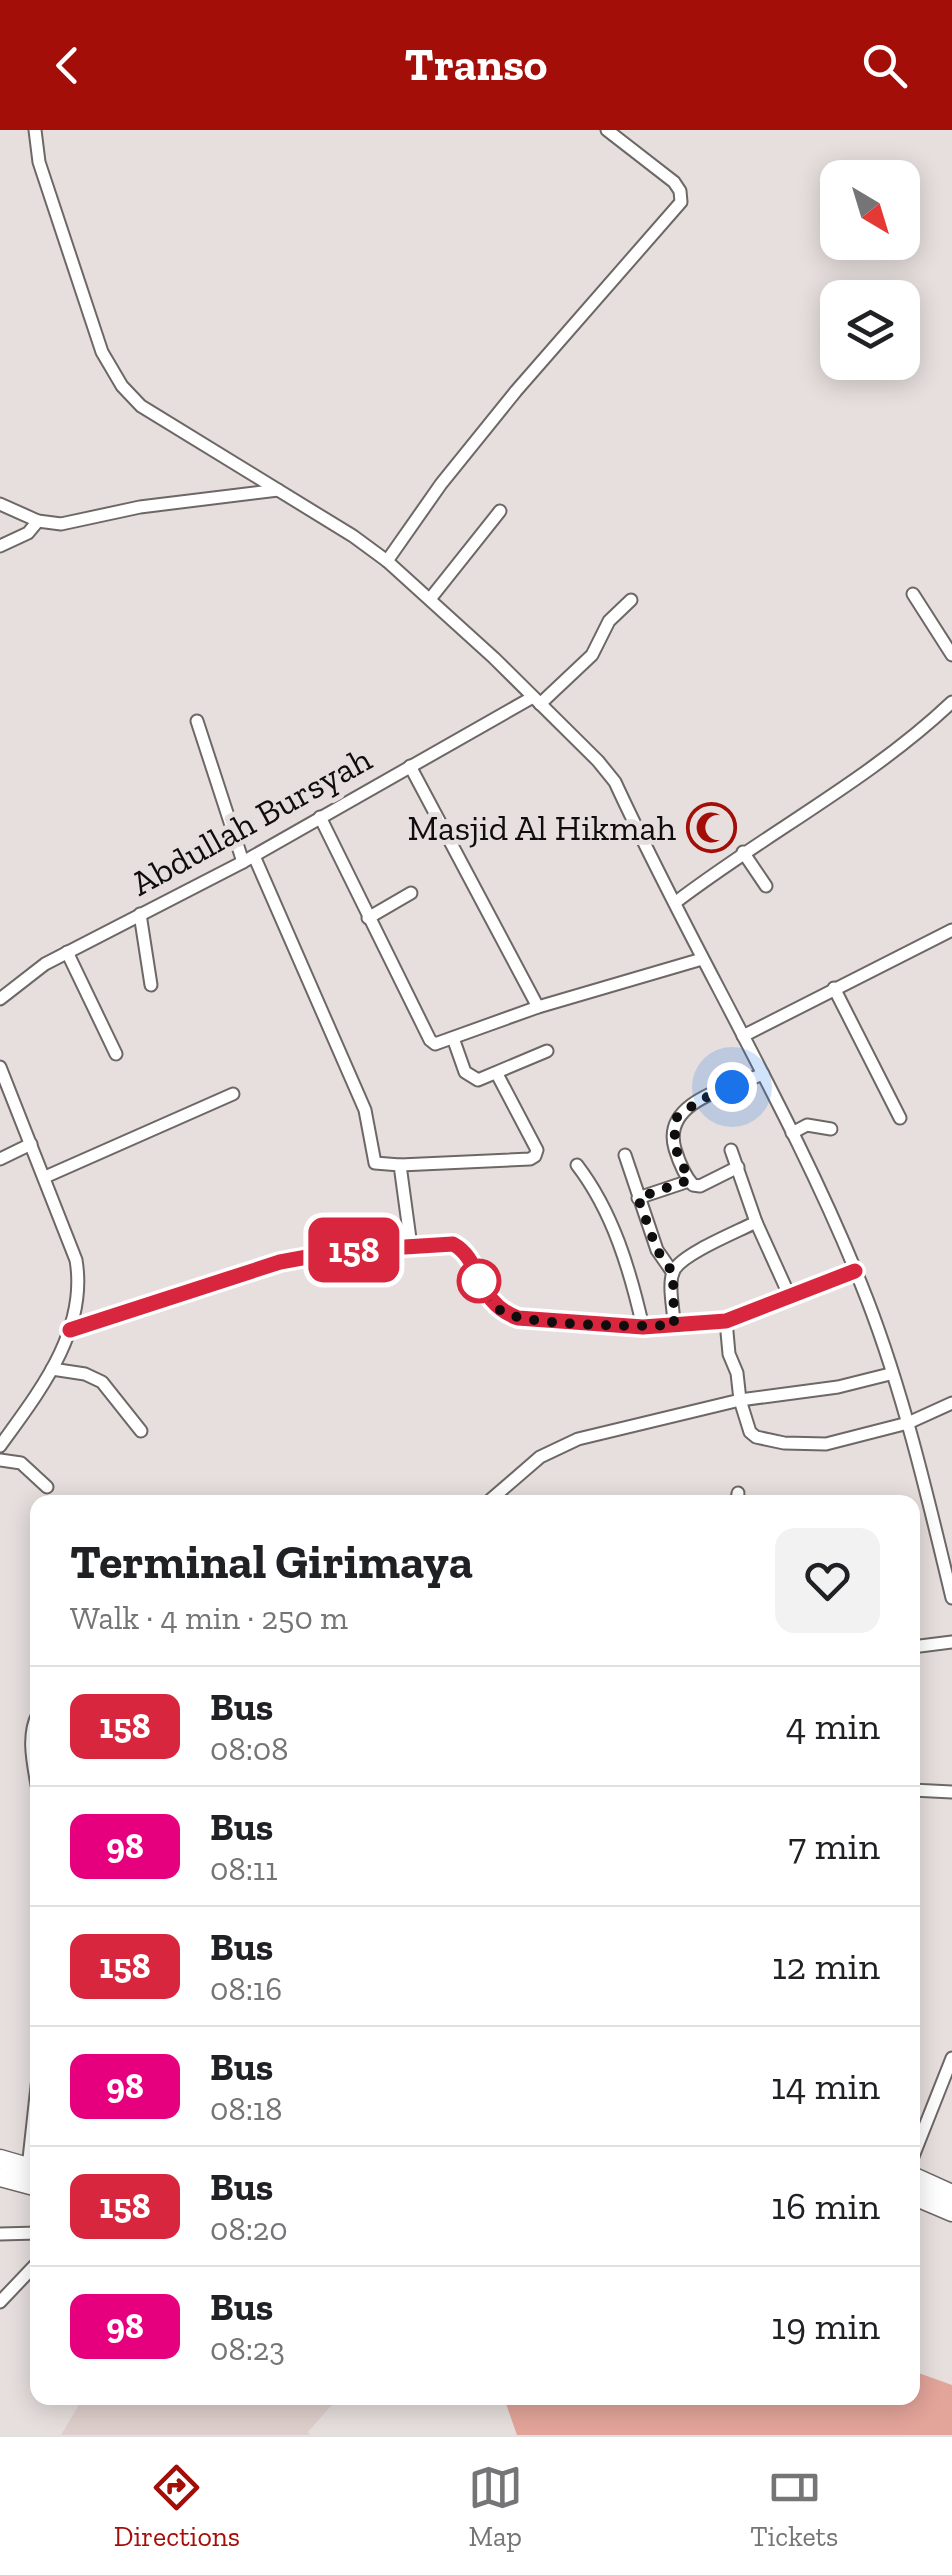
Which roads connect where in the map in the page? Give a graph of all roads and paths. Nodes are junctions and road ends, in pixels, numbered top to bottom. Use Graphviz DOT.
graph roads {
  1 [pos="35,130"];
  2 [pos="606,130"];
  3 [pos="278,490"];
  4 [pos="0,504"];
  5 [pos="500,511"];
  6 [pos="38,521"];
  7 [pos="0,546"];
  8 [pos="387,561"];
  9 [pos="913,594"];
  10 [pos="430,599"];
  11 [pos="631,600"];
  12 [pos="952,655"];
  13 [pos="536,701"];
  14 [pos="952,702"];
  15 [pos="197,721"];
  16 [pos="410,766"];
  17 [pos="320,817"];
  18 [pos="743,852"];
  19 [pos="248,859"];
  20 [pos="766,886"];
  21 [pos="411,893"];
  22 [pos="676,902"];
  23 [pos="140,914"];
  24 [pos="368,918"];
  25 [pos="952,930"];
  26 [pos="67,952"];
  27 [pos="702,958"];
  28 [pos="151,985"];
  29 [pos="834,988"];
  30 [pos="0,998"];
  31 [pos="538,1006"];
  32 [pos="743,1036"];
  33 [pos="453,1038"];
  34 [pos="547,1050"];
  35 [pos="116,1054"];
  36 [pos="0,1067"];
  37 [pos="497,1074"];
  38 [pos="763,1074"];
  39 [pos="233,1094"];
  40 [pos="900,1118"];
  41 [pos="831,1129"];
  42 [pos="792,1133"];
  43 [pos="30,1144"];
  44 [pos="732,1150"];
  45 [pos="625,1155"];
  46 [pos="0,1160"];
  47 [pos="400,1165"];
  48 [pos="577,1165"];
  49 [pos="738,1167"];
  50 [pos="45,1177"];
  51 [pos="689,1180"];
  52 [pos="638,1198"];
  53 [pos="756,1222"];
  54 [pos="411,1246"];
  55 [pos="855,1271"];
  56 [pos="673,1273"];
  57 [pos="790,1297"];
  58 [pos="726,1321"];
  59 [pos="674,1325"];
  60 [pos="643,1327"];
  61 [pos="70,1330"];
  62 [pos="52,1369"];
  63 [pos="890,1374"];
  64 [pos="740,1400"];
  65 [pos="952,1402"];
  66 [pos="908,1423"];
  67 [pos="140,1431"];
  68 [pos="0,1446"];
  69 [pos="0,1460"];
  70 [pos="47,1487"];
  71 [pos="496,1495"];
  72 [pos="952,1528"];
  73 [pos="936,1533"];
  74 [pos="952,1598"];
  75 [pos="952,1642"];
  76 [pos="920,1646"];
  77 [pos="920,1790"];
  78 [pos="952,1792"];
  79 [pos="952,2058"];
  80 [pos="920,2140"];
  81 [pos="0,2160"];
  82 [pos="30,2168"];
  83 [pos="0,2177"];
  84 [pos="920,2180"];
  85 [pos="30,2185"];
  86 [pos="952,2194"];
  87 [pos="920,2198"];
  88 [pos="952,2212"];
  89 [pos="30,2233"];
  90 [pos="0,2234"];
  91 [pos="30,2270"];
  92 [pos="0,2302"];
  1 -- 3 [label="street"];
  2 -- 8 [label="street"];
  3 -- 6 [label="street"];
  3 -- 8 [label="street"];
  4 -- 6 [label="street"];
  5 -- 10 [label="street"];
  6 -- 7 [label="street"];
  8 -- 10 [label="street"];
  9 -- 12 [label="street"];
  10 -- 13 [label="street"];
  11 -- 13 [label="street, Abdullah Bursyah"];
  13 -- 16 [label="street, Abdullah Bursyah"];
  13 -- 22 [label="street"];
  14 -- 18 [label="street"];
  15 -- 19 [label="street"];
  16 -- 17 [label="street, Abdullah Bursyah"];
  16 -- 31 [label="street"];
  17 -- 19 [label="street, Abdullah Bursyah"];
  17 -- 24 [label="street"];
  18 -- 20 [label="street"];
  18 -- 22 [label="street"];
  19 -- 23 [label="street, Abdullah Bursyah"];
  19 -- 47 [label="street"];
  21 -- 24 [label="street"];
  22 -- 27 [label="street"];
  23 -- 26 [label="street, Abdullah Bursyah"];
  23 -- 28 [label="street"];
  24 -- 33 [label="street"];
  25 -- 29 [label="street"];
  26 -- 30 [label="street, Abdullah Bursyah"];
  26 -- 35 [label="street"];
  27 -- 31 [label="street"];
  27 -- 32 [label="street"];
  29 -- 32 [label="street"];
  29 -- 40 [label="street"];
  31 -- 33 [label="street"];
  32 -- 38 [label="street"];
  33 -- 37 [label="street"];
  34 -- 37 [label="street"];
  36 -- 43 [label="street"];
  37 -- 47 [label="street"];
  38 -- 42 [label="street"];
  38 -- 51 [label="street"];
  39 -- 50 [label="street"];
  41 -- 42 [label="street"];
  42 -- 55 [label="street"];
  43 -- 46 [label="street"];
  43 -- 50 [label="street"];
  44 -- 49 [label="street"];
  45 -- 52 [label="street"];
  47 -- 54 [label="street"];
  48 -- 60 [label="street"];
  49 -- 51 [label="street"];
  49 -- 53 [label="street"];
  50 -- 61 [label="street"];
  51 -- 52 [label="street"];
  52 -- 56 [label="street"];
  53 -- 56 [label="street"];
  53 -- 57 [label="street"];
  54 -- 60 [label="street"];
  54 -- 61 [label="street"];
  55 -- 57 [label="street"];
  55 -- 63 [label="street"];
  56 -- 59 [label="street"];
  57 -- 58 [label="street"];
  58 -- 59 [label="street"];
  58 -- 64 [label="street"];
  59 -- 60 [label="street"];
  61 -- 62 [label="street"];
  62 -- 67 [label="street"];
  62 -- 68 [label="street"];
  63 -- 64 [label="street"];
  63 -- 66 [label="street"];
  64 -- 66 [label="street"];
  64 -- 71 [label="street"];
  65 -- 66 [label="street"];
  66 -- 73 [label="street"];
  69 -- 70 [label="street"];
  72 -- 73 [label="street"];
  73 -- 74 [label="street"];
  75 -- 76 [label="street"];
  77 -- 78 [label="street"];
  79 -- 80 [label="street"];
  81 -- 82 [label="highway"];
  83 -- 85 [label="highway"];
  84 -- 86 [label="highway"];
  87 -- 88 [label="highway"];
  89 -- 90 [label="street"];
  91 -- 92 [label="street"];
}
